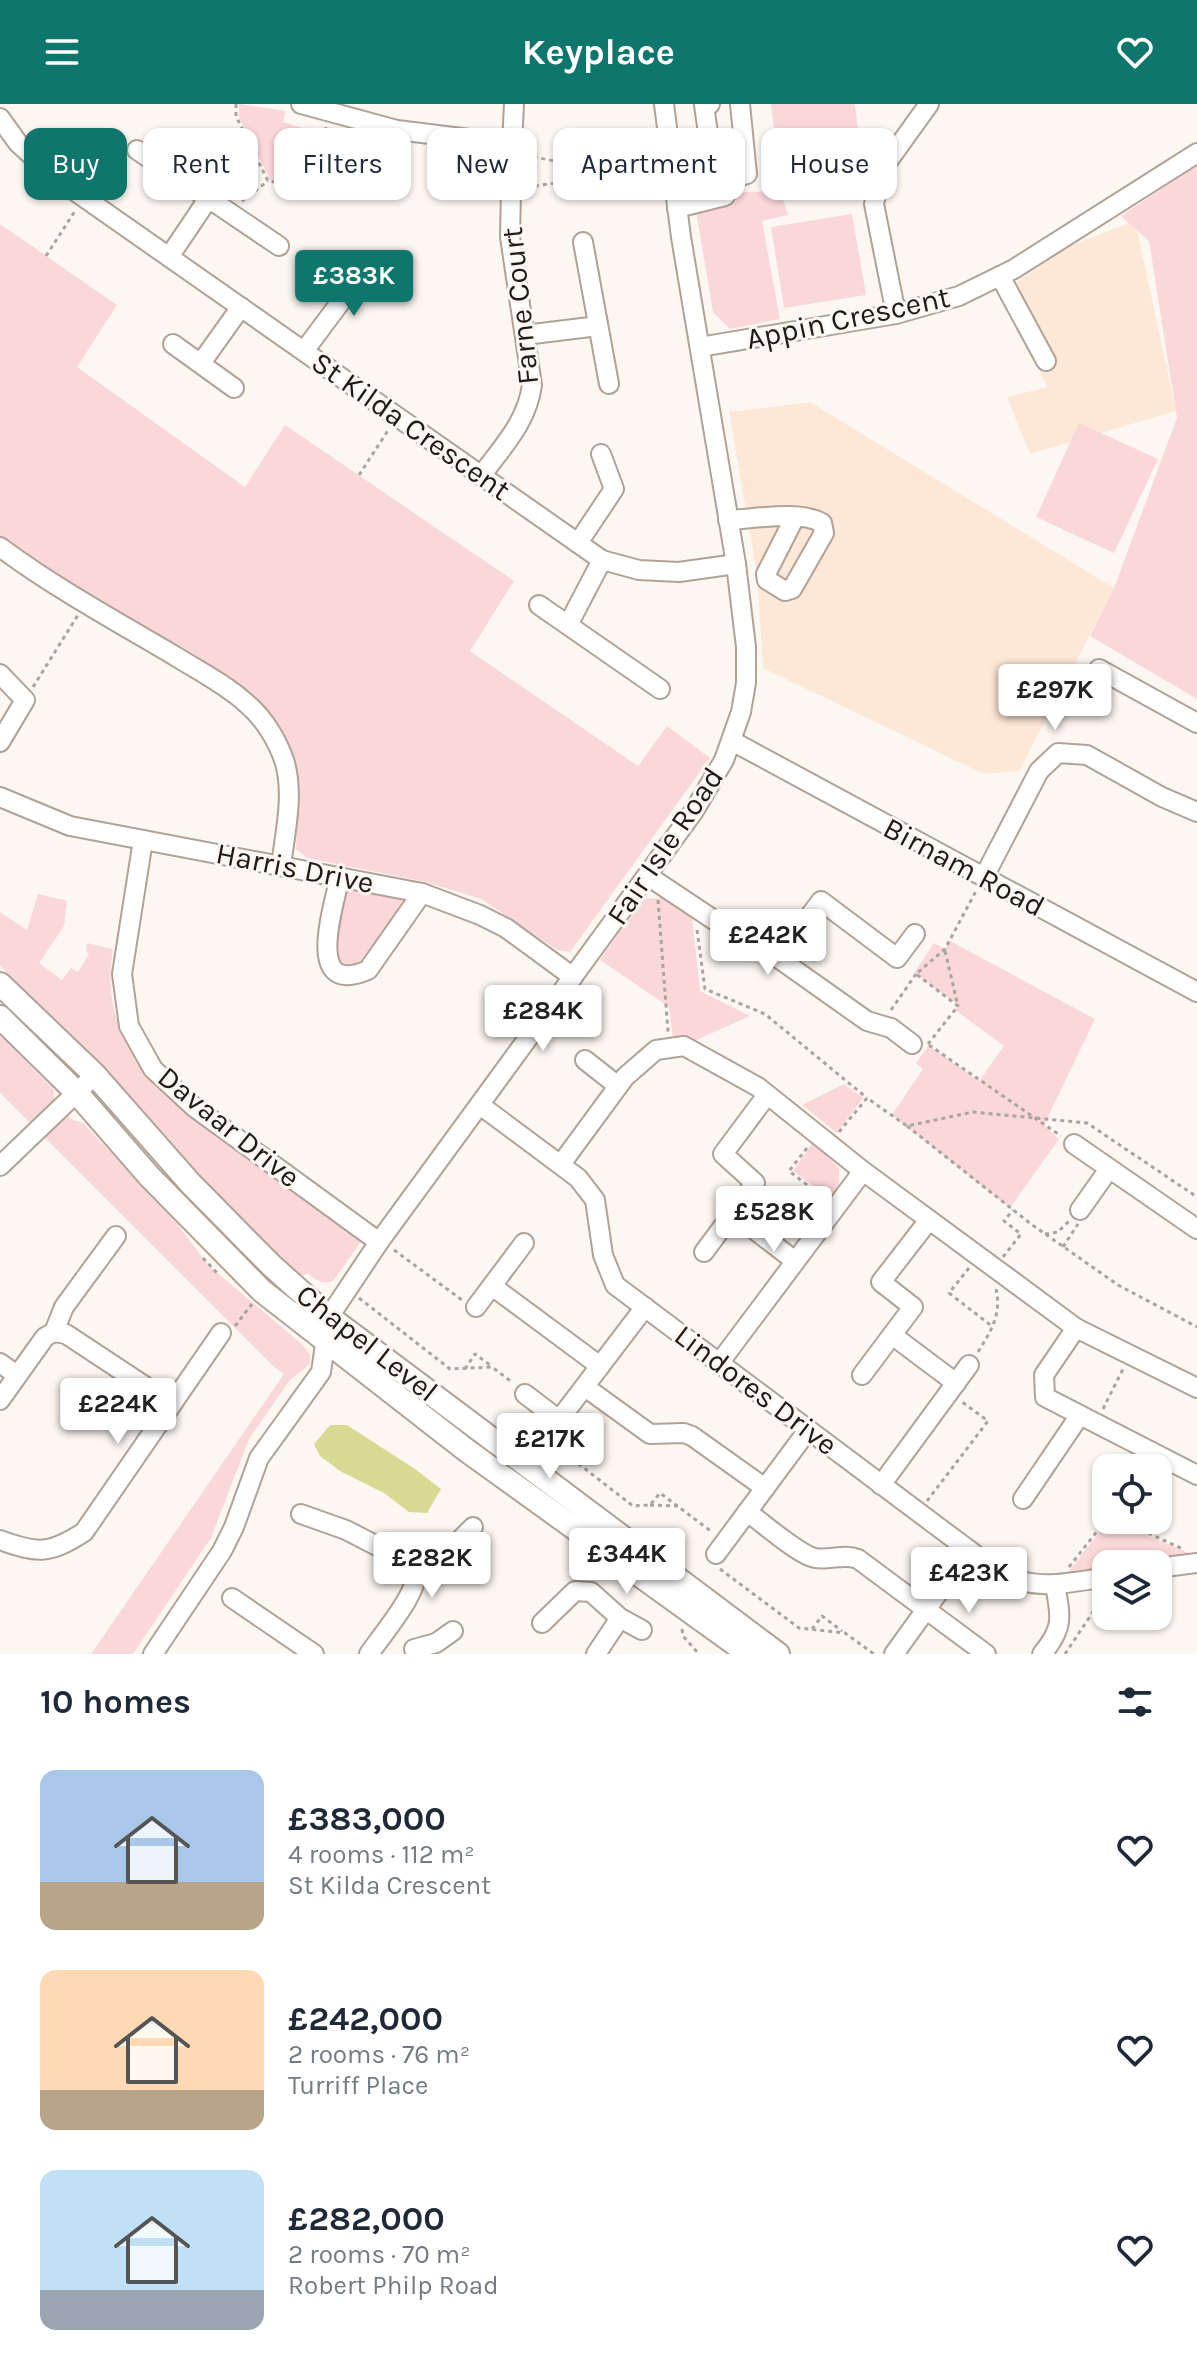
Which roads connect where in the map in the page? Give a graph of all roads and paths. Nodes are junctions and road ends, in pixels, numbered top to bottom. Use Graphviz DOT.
graph roads {
  1 [pos="236,104"];
  2 [pos="301,104"];
  3 [pos="514,104"];
  4 [pos="710,104"];
  5 [pos="740,104"];
  6 [pos="929,104"];
  7 [pos="665,108"];
  8 [pos="331,112"];
  9 [pos="0,120"];
  10 [pos="513,128"];
  11 [pos="652,128"];
  12 [pos="707,128"];
  13 [pos="742,128"];
  14 [pos="427,135"];
  15 [pos="24,149"];
  16 [pos="137,150"];
  17 [pos="1197,153"];
  18 [pos="143,154"];
  19 [pos="745,154"];
  20 [pos="745,175"];
  21 [pos="268,181"];
  22 [pos="83,200"];
  23 [pos="87,200"];
  24 [pos="207,200"];
  25 [pos="210,200"];
  26 [pos="511,200"];
  27 [pos="672,200"];
  28 [pos="692,200"];
  29 [pos="676,202"];
  30 [pos="228,212"];
  31 [pos="583,242"];
  32 [pos="279,246"];
  33 [pos="46,256"];
  34 [pos="169,257"];
  35 [pos="361,261"];
  36 [pos="1000,276"];
  37 [pos="241,307"];
  38 [pos="896,314"];
  39 [pos="598,326"];
  40 [pos="525,335"];
  41 [pos="173,344"];
  42 [pos="700,347"];
  43 [pos="304,351"];
  44 [pos="1046,361"];
  45 [pos="201,363"];
  46 [pos="609,384"];
  47 [pos="234,388"];
  48 [pos="398,416"];
  49 [pos="601,454"];
  50 [pos="359,475"];
  51 [pos="481,476"];
  52 [pos="795,517"];
  53 [pos="728,520"];
  54 [pos="578,543"];
  55 [pos="0,547"];
  56 [pos="602,560"];
  57 [pos="736,564"];
  58 [pos="85,602"];
  59 [pos="539,605"];
  60 [pos="568,625"];
  61 [pos="1099,669"];
  62 [pos="0,674"];
  63 [pos="660,689"];
  64 [pos="25,700"];
  65 [pos="1197,723"];
  66 [pos="732,741"];
  67 [pos="0,742"];
  68 [pos="0,797"];
  69 [pos="1197,812"];
  70 [pos="143,840"];
  71 [pos="281,866"];
  72 [pos="340,876"];
  73 [pos="984,877"];
  74 [pos="652,879"];
  75 [pos="422,893"];
  76 [pos="694,905"];
  77 [pos="915,934"];
  78 [pos="945,949"];
  79 [pos="778,958"];
  80 [pos="916,974"];
  81 [pos="573,977"];
  82 [pos="0,984"];
  83 [pos="1197,992"];
  84 [pos="958,1006"];
  85 [pos="887,1015"];
  86 [pos="0,1017"];
  87 [pos="920,1042"];
  88 [pos="669,1048"];
  89 [pos="585,1060"];
  90 [pos="95,1075"];
  91 [pos="618,1086"];
  92 [pos="76,1092"];
  93 [pos="767,1095"];
  94 [pos="867,1098"];
  95 [pos="480,1105"];
  96 [pos="1031,1118"];
  97 [pos="907,1126"];
  98 [pos="823,1139"];
  99 [pos="1074,1144"];
  100 [pos="561,1164"];
  101 [pos="0,1166"];
  102 [pos="1109,1169"];
  103 [pos="863,1171"];
  104 [pos="1197,1197"];
  105 [pos="835,1207"];
  106 [pos="1013,1210"];
  107 [pos="1080,1210"];
  108 [pos="733,1213"];
  109 [pos="929,1220"];
  110 [pos="1197,1229"];
  111 [pos="1045,1234"];
  112 [pos="116,1236"];
  113 [pos="380,1241"];
  114 [pos="524,1243"];
  115 [pos="1063,1247"];
  116 [pos="704,1252"];
  117 [pos="978,1257"];
  118 [pos="795,1261"];
  119 [pos="994,1269"];
  120 [pos="492,1286"];
  121 [pos="354,1302"];
  122 [pos="253,1303"];
  123 [pos="476,1307"];
  124 [pos="645,1307"];
  125 [pos="329,1317"];
  126 [pos="993,1327"];
  127 [pos="1197,1327"];
  128 [pos="1076,1328"];
  129 [pos="54,1332"];
  130 [pos="221,1333"];
  131 [pos="892,1335"];
  132 [pos="326,1341"];
  133 [pos="1130,1355"];
  134 [pos="720,1362"];
  135 [pos="0,1363"];
  136 [pos="969,1365"];
  137 [pos="600,1366"];
  138 [pos="492,1367"];
  139 [pos="465,1369"];
  140 [pos="17,1375"];
  141 [pos="862,1375"];
  142 [pos="585,1387"];
  143 [pos="952,1388"];
  144 [pos="1197,1388"];
  145 [pos="525,1394"];
  146 [pos="0,1400"];
  147 [pos="172,1404"];
  148 [pos="1088,1419"];
  149 [pos="559,1420"];
  150 [pos="808,1430"];
  151 [pos="1197,1475"];
  152 [pos="881,1485"];
  153 [pos="765,1488"];
  154 [pos="1023,1499"];
  155 [pos="650,1505"];
  156 [pos="678,1506"];
  157 [pos="747,1512"];
  158 [pos="918,1512"];
  159 [pos="301,1514"];
  160 [pos="473,1527"];
  161 [pos="1095,1534"];
  162 [pos="1147,1534"];
  163 [pos="0,1540"];
  164 [pos="969,1550"];
  165 [pos="718,1554"];
  166 [pos="1195,1558"];
  167 [pos="1172,1564"];
  168 [pos="416,1566"];
  169 [pos="1092,1579"];
  170 [pos="1055,1585"];
  171 [pos="232,1598"];
  172 [pos="1092,1608"];
  173 [pos="927,1610"];
  174 [pos="620,1618"];
  175 [pos="542,1623"];
  176 [pos="685,1624"];
  177 [pos="812,1629"];
  178 [pos="642,1630"];
  179 [pos="385,1631"];
  180 [pos="453,1631"];
  181 [pos="845,1633"];
  182 [pos="416,1651"];
  183 [pos="1054,1652"];
  184 [pos="153,1654"];
  185 [pos="314,1654"];
  186 [pos="369,1654"];
  187 [pos="596,1654"];
  188 [pos="699,1654"];
  189 [pos="749,1654"];
  190 [pos="778,1654"];
  191 [pos="874,1654"];
  192 [pos="894,1654"];
  193 [pos="986,1654"];
  1 -- 21 [label="path"];
  2 -- 8 [label="street"];
  3 -- 10 [label="street, Farne Court"];
  4 -- 12 [label="street"];
  5 -- 13 [label="street"];
  6 -- 38 [label="street"];
  7 -- 11 [label="path"];
  7 -- 29 [label="street, Fair Isle Road"];
  8 -- 14 [label="street"];
  8 -- 21 [label="path"];
  9 -- 15 [label="street, St Kilda Crescent"];
  16 -- 18 [label="street"];
  17 -- 36 [label="street, Appin Crescent"];
  19 -- 20 [label="street"];
  21 -- 30 [label="path"];
  22 -- 33 [label="path"];
  23 -- 34 [label="street, St Kilda Crescent"];
  24 -- 34 [label="street"];
  25 -- 30 [label="street"];
  26 -- 40 [label="street, Farne Court"];
  27 -- 29 [label="path"];
  28 -- 29 [label="street"];
  29 -- 42 [label="street, Fair Isle Road"];
  30 -- 32 [label="street"];
  31 -- 39 [label="street"];
  34 -- 37 [label="street, St Kilda Crescent"];
  35 -- 43 [label="street"];
  36 -- 38 [label="street, Appin Crescent"];
  36 -- 44 [label="street"];
  37 -- 43 [label="street, St Kilda Crescent"];
  37 -- 45 [label="street"];
  38 -- 42 [label="street, Appin Crescent"];
  39 -- 40 [label="street"];
  39 -- 46 [label="street"];
  40 -- 51 [label="street, Farne Court"];
  41 -- 45 [label="street"];
  42 -- 53 [label="street, Fair Isle Road"];
  43 -- 48 [label="street, St Kilda Crescent"];
  45 -- 47 [label="street"];
  48 -- 50 [label="path"];
  48 -- 51 [label="street, St Kilda Crescent"];
  49 -- 54 [label="street"];
  51 -- 54 [label="street, St Kilda Crescent"];
  52 -- 53 [label="street"];
  53 -- 57 [label="street, Fair Isle Road"];
  54 -- 56 [label="street, St Kilda Crescent"];
  55 -- 58 [label="street"];
  56 -- 57 [label="street, St Kilda Crescent"];
  56 -- 60 [label="street"];
  57 -- 66 [label="street, Fair Isle Road"];
  58 -- 64 [label="path"];
  58 -- 71 [label="street"];
  59 -- 60 [label="street"];
  60 -- 63 [label="street"];
  61 -- 65 [label="street"];
  62 -- 64 [label="street"];
  64 -- 67 [label="street"];
  66 -- 73 [label="street, Birnam Road"];
  66 -- 74 [label="street, Fair Isle Road"];
  68 -- 70 [label="street, Harris Drive"];
  69 -- 73 [label="street"];
  70 -- 71 [label="street, Harris Drive"];
  70 -- 113 [label="street, Davaar Drive"];
  71 -- 72 [label="street, Harris Drive"];
  72 -- 75 [label="street, Harris Drive"];
  72 -- 75 [label="street"];
  73 -- 78 [label="path"];
  73 -- 83 [label="street, Birnam Road"];
  74 -- 76 [label="street"];
  74 -- 81 [label="street, Fair Isle Road"];
  74 -- 88 [label="path"];
  75 -- 81 [label="street, Harris Drive"];
  76 -- 79 [label="street"];
  76 -- 94 [label="path"];
  77 -- 79 [label="street"];
  78 -- 80 [label="path"];
  78 -- 84 [label="path"];
  79 -- 87 [label="street"];
  80 -- 84 [label="path"];
  80 -- 85 [label="path"];
  81 -- 95 [label="street, Fair Isle Road"];
  82 -- 90 [label="main road, Chapel Level"];
  84 -- 87 [label="path"];
  86 -- 92 [label="main road, Chapel Level"];
  87 -- 96 [label="path"];
  88 -- 91 [label="street"];
  88 -- 93 [label="street"];
  89 -- 91 [label="street"];
  90 -- 92 [label="street"];
  90 -- 125 [label="main road, Chapel Level"];
  91 -- 100 [label="street"];
  92 -- 101 [label="street"];
  92 -- 132 [label="main road, Chapel Level"];
  93 -- 98 [label="street"];
  93 -- 108 [label="street"];
  94 -- 97 [label="path"];
  94 -- 98 [label="path"];
  95 -- 100 [label="street, Lindores Drive"];
  95 -- 113 [label="street, Fair Isle Road"];
  96 -- 97 [label="path"];
  96 -- 99 [label="path"];
  96 -- 104 [label="path"];
  97 -- 106 [label="path"];
  98 -- 103 [label="street"];
  98 -- 105 [label="path"];
  99 -- 102 [label="street"];
  100 -- 124 [label="street, Lindores Drive"];
  102 -- 107 [label="street"];
  102 -- 110 [label="street"];
  103 -- 105 [label="street"];
  103 -- 109 [label="street"];
  105 -- 118 [label="street"];
  106 -- 111 [label="path"];
  106 -- 119 [label="path"];
  107 -- 111 [label="path"];
  107 -- 115 [label="path"];
  108 -- 116 [label="street"];
  108 -- 118 [label="street"];
  109 -- 117 [label="street"];
  109 -- 131 [label="street"];
  111 -- 115 [label="path"];
  112 -- 129 [label="street"];
  113 -- 123 [label="path"];
  113 -- 125 [label="street, Fair Isle Road"];
  114 -- 120 [label="street"];
  115 -- 127 [label="path"];
  117 -- 119 [label="street"];
  117 -- 126 [label="path"];
  118 -- 134 [label="street"];
  119 -- 126 [label="path"];
  119 -- 128 [label="street"];
  120 -- 123 [label="street"];
  120 -- 137 [label="street"];
  121 -- 139 [label="path"];
  122 -- 130 [label="path"];
  124 -- 134 [label="street, Lindores Drive"];
  124 -- 137 [label="street"];
  125 -- 132 [label="street"];
  125 -- 190 [label="main road, Chapel Level"];
  126 -- 136 [label="path"];
  128 -- 133 [label="street"];
  128 -- 148 [label="street"];
  129 -- 140 [label="street"];
  129 -- 147 [label="street"];
  130 -- 147 [label="street"];
  131 -- 141 [label="street"];
  131 -- 143 [label="street"];
  132 -- 184 [label="street"];
  132 -- 189 [label="main road, Chapel Level"];
  133 -- 144 [label="street"];
  133 -- 148 [label="path"];
  134 -- 150 [label="street, Lindores Drive"];
  135 -- 140 [label="street"];
  136 -- 143 [label="street"];
  137 -- 142 [label="street"];
  138 -- 139 [label="path"];
  138 -- 139 [label="path"];
  138 -- 145 [label="path"];
  140 -- 146 [label="street"];
  142 -- 149 [label="street"];
  142 -- 153 [label="street"];
  143 -- 152 [label="street"];
  143 -- 158 [label="path"];
  145 -- 149 [label="street"];
  147 -- 163 [label="street"];
  148 -- 151 [label="street"];
  148 -- 154 [label="street"];
  149 -- 155 [label="path"];
  150 -- 152 [label="street, Lindores Drive"];
  150 -- 153 [label="street"];
  152 -- 158 [label="street, Lindores Drive"];
  153 -- 157 [label="street"];
  155 -- 156 [label="path"];
  155 -- 156 [label="path"];
  156 -- 165 [label="path"];
  157 -- 165 [label="street"];
  157 -- 173 [label="street"];
  158 -- 164 [label="street, Lindores Drive"];
  159 -- 168 [label="street"];
  160 -- 168 [label="street"];
  161 -- 170 [label="path"];
  162 -- 166 [label="path"];
  164 -- 170 [label="street, Lindores Drive"];
  164 -- 173 [label="street"];
  165 -- 177 [label="path"];
  166 -- 167 [label="street"];
  168 -- 179 [label="street"];
  169 -- 170 [label="street, Lindores Drive"];
  170 -- 183 [label="street"];
  171 -- 185 [label="street"];
  172 -- 183 [label="path"];
  173 -- 192 [label="street"];
  173 -- 193 [label="street"];
  174 -- 175 [label="street"];
  174 -- 178 [label="street"];
  174 -- 187 [label="street"];
  176 -- 188 [label="path"];
  177 -- 181 [label="path"];
  177 -- 181 [label="path"];
  179 -- 182 [label="street"];
  179 -- 186 [label="street"];
  180 -- 182 [label="street"];
  181 -- 191 [label="path"];
}
